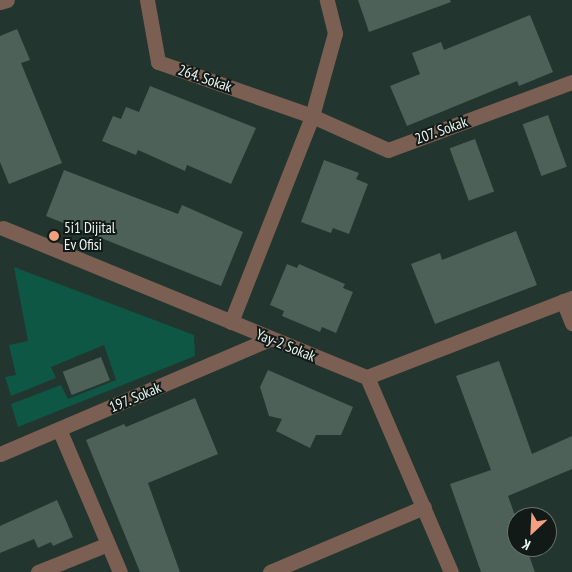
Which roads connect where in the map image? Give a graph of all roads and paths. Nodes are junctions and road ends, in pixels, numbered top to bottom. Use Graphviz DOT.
graph roads {
  1 [pos="7,0"];
  2 [pos="147,0"];
  3 [pos="327,0"];
  4 [pos="0,2"];
  5 [pos="572,82"];
  6 [pos="312,116"];
  7 [pos="1,226"];
  8 [pos="568,300"];
  9 [pos="231,322"];
  10 [pos="572,323"];
  11 [pos="269,339"];
  12 [pos="368,377"];
  13 [pos="59,429"];
  14 [pos="0,454"];
  15 [pos="424,507"];
  16 [pos="108,544"];
  17 [pos="38,572"];
  18 [pos="120,572"];
  19 [pos="270,572"];
  20 [pos="451,572"];
  1 -- 4 [label="street"];
  2 -- 6 [label="street, 264. Sokak"];
  3 -- 6 [label="street"];
  5 -- 6 [label="street, 207. Sokak"];
  6 -- 9 [label="street"];
  7 -- 9 [label="street, Yay-2 Sokak"];
  8 -- 10 [label="street"];
  8 -- 12 [label="street"];
  9 -- 11 [label="street, Yay-2 Sokak"];
  11 -- 12 [label="street, Yay-2 Sokak"];
  11 -- 13 [label="street, 197. Sokak"];
  12 -- 15 [label="street"];
  13 -- 14 [label="street, 197. Sokak"];
  13 -- 16 [label="street"];
  15 -- 19 [label="street"];
  15 -- 20 [label="street"];
  16 -- 17 [label="street"];
  16 -- 18 [label="street"];
}
